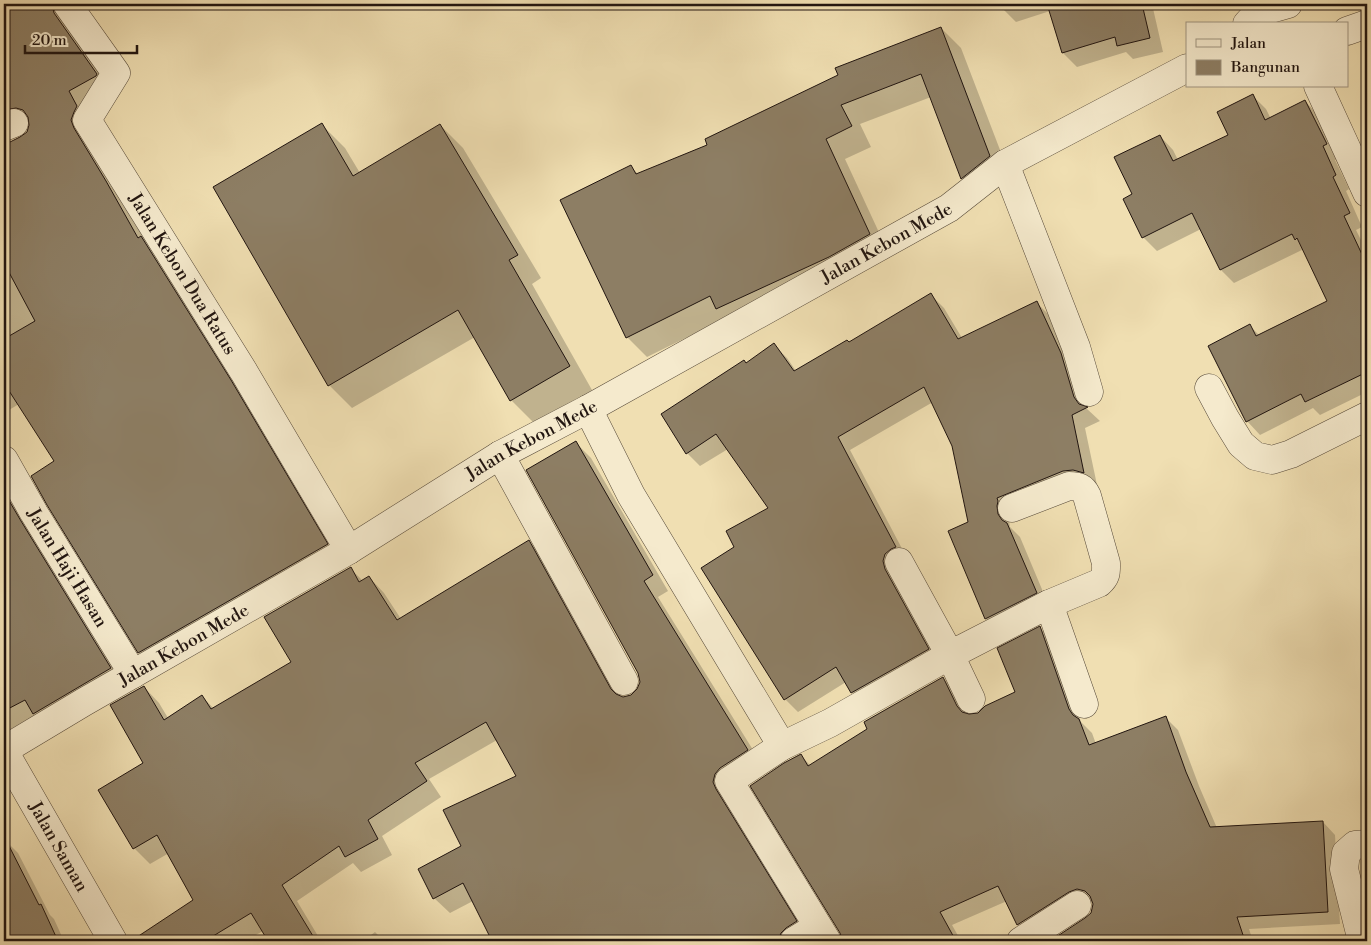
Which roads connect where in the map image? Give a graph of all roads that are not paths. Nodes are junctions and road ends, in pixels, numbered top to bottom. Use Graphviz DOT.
graph roads {
  1 [pos="67,4"];
  2 [pos="1288,11"];
  3 [pos="1254,16"];
  4 [pos="1367,24"];
  5 [pos="1348,31"];
  6 [pos="1186,69"];
  7 [pos="1319,88"];
  8 [pos="1005,164"];
  9 [pos="1367,194"];
  10 [pos="1209,388"];
  11 [pos="1089,392"];
  12 [pos="588,409"];
  13 [pos="1367,416"];
  14 [pos="500,456"];
  15 [pos="4,460"];
  16 [pos="1012,508"];
  17 [pos="350,550"];
  18 [pos="899,562"];
  19 [pos="1049,604"];
  20 [pos="950,655"];
  21 [pos="133,674"];
  22 [pos="624,681"];
  23 [pos="971,700"];
  24 [pos="1084,704"];
  25 [pos="782,746"];
  26 [pos="4,750"];
  27 [pos="1367,844"];
  28 [pos="1077,905"];
  29 [pos="822,934"];
  30 [pos="113,941"];
  31 [pos="794,941"];
  32 [pos="1021,941"];
  33 [pos="1362,941"];
  1 -- 17 [label="street, Jalan Kebon Dua Ratus"];
  2 -- 3 [label="street"];
  4 -- 5 [label="street"];
  6 -- 8 [label="street, Jalan Kebon Mede"];
  7 -- 9 [label="street"];
  8 -- 11 [label="street"];
  8 -- 12 [label="street, Jalan Kebon Mede"];
  10 -- 13 [label="street"];
  12 -- 14 [label="street, Jalan Kebon Mede"];
  12 -- 25 [label="street"];
  14 -- 17 [label="street, Jalan Kebon Mede"];
  14 -- 22 [label="street"];
  15 -- 21 [label="street, Jalan Haji Hasan"];
  16 -- 19 [label="street"];
  17 -- 21 [label="street, Jalan Kebon Mede"];
  18 -- 20 [label="street"];
  19 -- 20 [label="street"];
  19 -- 24 [label="street"];
  20 -- 23 [label="street"];
  20 -- 25 [label="street"];
  21 -- 26 [label="street, Jalan Kebon Mede"];
  25 -- 29 [label="street"];
  26 -- 30 [label="street, Jalan Saman"];
  27 -- 33 [label="street"];
  28 -- 32 [label="street"];
  29 -- 31 [label="street"];
}
